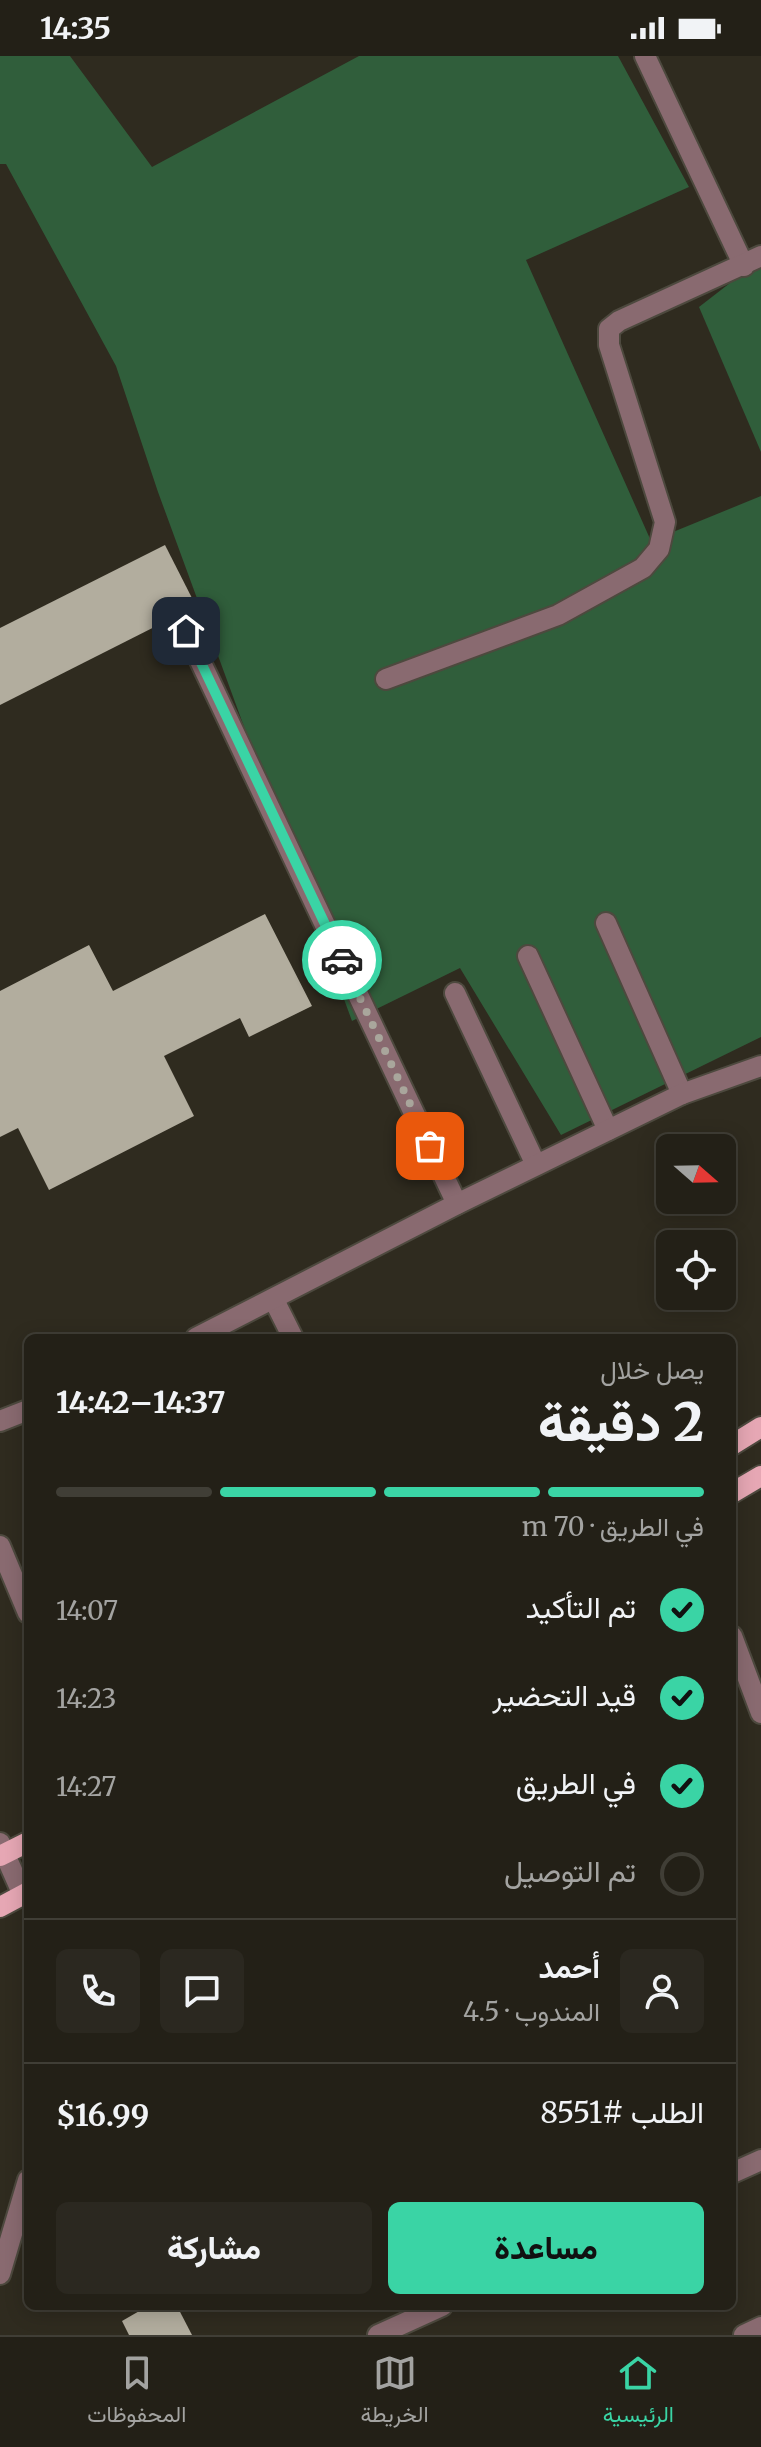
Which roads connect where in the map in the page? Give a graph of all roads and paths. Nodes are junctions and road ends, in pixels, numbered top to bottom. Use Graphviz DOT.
graph roads {
  1 [pos="645,56"];
  2 [pos="752,261"];
  3 [pos="186,631"];
  4 [pos="386,679"];
  5 [pos="606,923"];
  6 [pos="528,956"];
  7 [pos="455,993"];
  8 [pos="761,1066"];
  9 [pos="682,1094"];
  10 [pos="608,1130"];
  11 [pos="536,1165"];
  12 [pos="457,1204"];
  13 [pos="274,1300"];
  14 [pos="204,1334"];
  15 [pos="291,1334"];
  16 [pos="24,1412"];
  17 [pos="0,1421"];
  18 [pos="761,1427"];
  19 [pos="736,1443"];
  20 [pos="761,1476"];
  21 [pos="736,1491"];
  22 [pos="0,1546"];
  23 [pos="24,1603"];
  24 [pos="736,1647"];
  25 [pos="761,1713"];
  26 [pos="24,1843"];
  27 [pos="2,1851"];
  28 [pos="24,1890"];
  29 [pos="24,1895"];
  30 [pos="0,1907"];
  31 [pos="761,2160"];
  32 [pos="736,2171"];
  33 [pos="24,2193"];
  34 [pos="0,2274"];
  35 [pos="433,2310"];
  36 [pos="761,2327"];
  37 [pos="378,2335"];
  38 [pos="744,2335"];
  1 -- 2 [label="street"];
  2 -- 4 [label="street"];
  3 -- 12 [label="street"];
  5 -- 9 [label="street"];
  6 -- 10 [label="street"];
  7 -- 11 [label="street"];
  8 -- 9 [label="street"];
  9 -- 10 [label="street"];
  10 -- 11 [label="street"];
  11 -- 12 [label="street"];
  12 -- 13 [label="street"];
  13 -- 14 [label="street"];
  13 -- 15 [label="street"];
  16 -- 17 [label="street"];
  18 -- 19 [label="main road"];
  20 -- 21 [label="main road"];
  22 -- 23 [label="street"];
  24 -- 25 [label="street"];
  26 -- 27 [label="main road"];
  27 -- 28 [label="street"];
  29 -- 30 [label="main road"];
  31 -- 32 [label="street"];
  33 -- 34 [label="street"];
  35 -- 37 [label="street"];
  36 -- 38 [label="street"];
}
